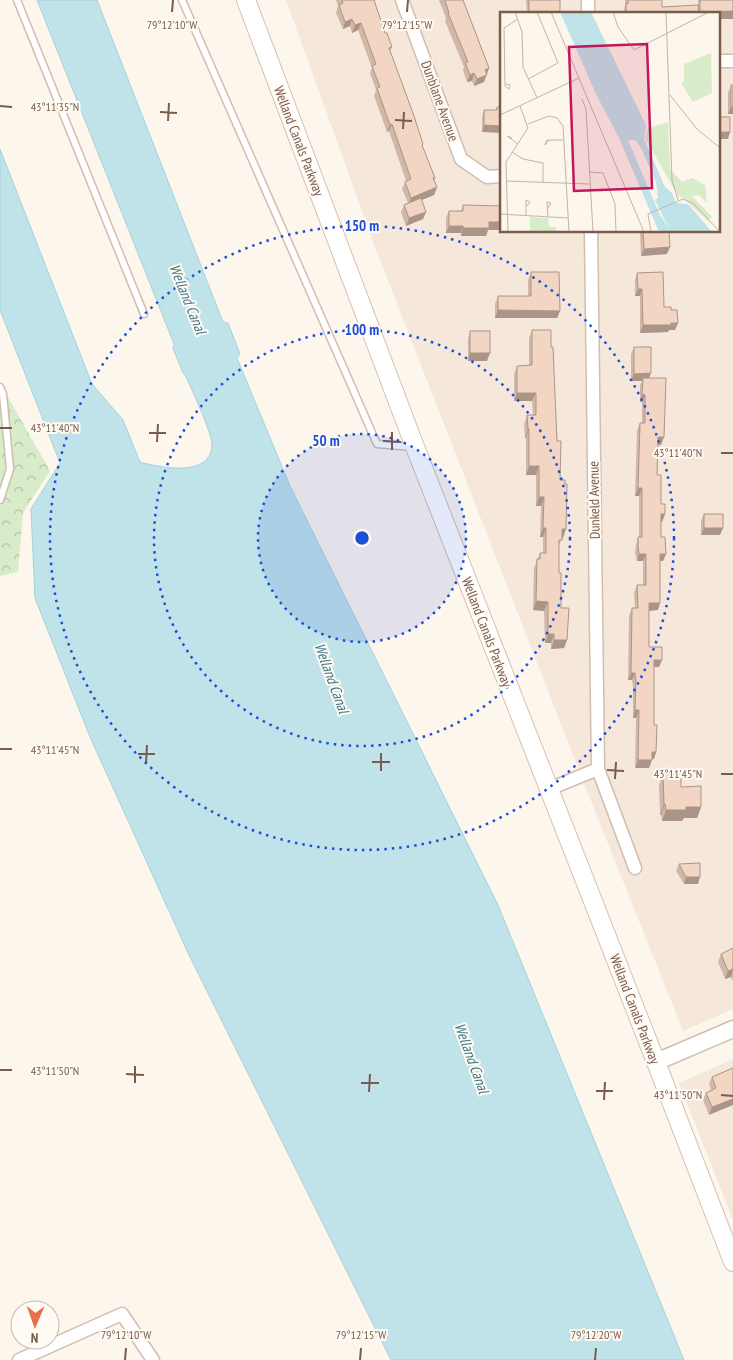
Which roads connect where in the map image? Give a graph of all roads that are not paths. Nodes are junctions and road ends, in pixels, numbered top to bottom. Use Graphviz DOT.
graph roads {
  1 [pos="17,0"];
  2 [pos="182,0"];
  3 [pos="246,0"];
  4 [pos="402,0"];
  5 [pos="720,61"];
  6 [pos="733,61"];
  7 [pos="500,176"];
  8 [pos="591,232"];
  9 [pos="144,314"];
  10 [pos="0,387"];
  11 [pos="415,447"];
  12 [pos="0,500"];
  13 [pos="598,769"];
  14 [pos="549,789"];
  15 [pos="635,868"];
  16 [pos="733,1029"];
  17 [pos="656,1062"];
  18 [pos="733,1262"];
  19 [pos="19,1360"];
  20 [pos="153,1360"];
  1 -- 9 [label="lane"];
  2 -- 11 [label="lane"];
  3 -- 11 [label="main road, Welland Canals Parkway"];
  4 -- 7 [label="street, Dunblane Avenue"];
  5 -- 6 [label="street"];
  8 -- 13 [label="street, Dunkeld Avenue"];
  10 -- 12 [label="lane"];
  11 -- 14 [label="main road, Welland Canals Parkway"];
  13 -- 14 [label="street"];
  13 -- 15 [label="street, Dunkeld Avenue"];
  14 -- 17 [label="main road, Welland Canals Parkway"];
  16 -- 17 [label="street"];
  17 -- 18 [label="main road, Welland Canals Parkway"];
  19 -- 20 [label="street"];
}
